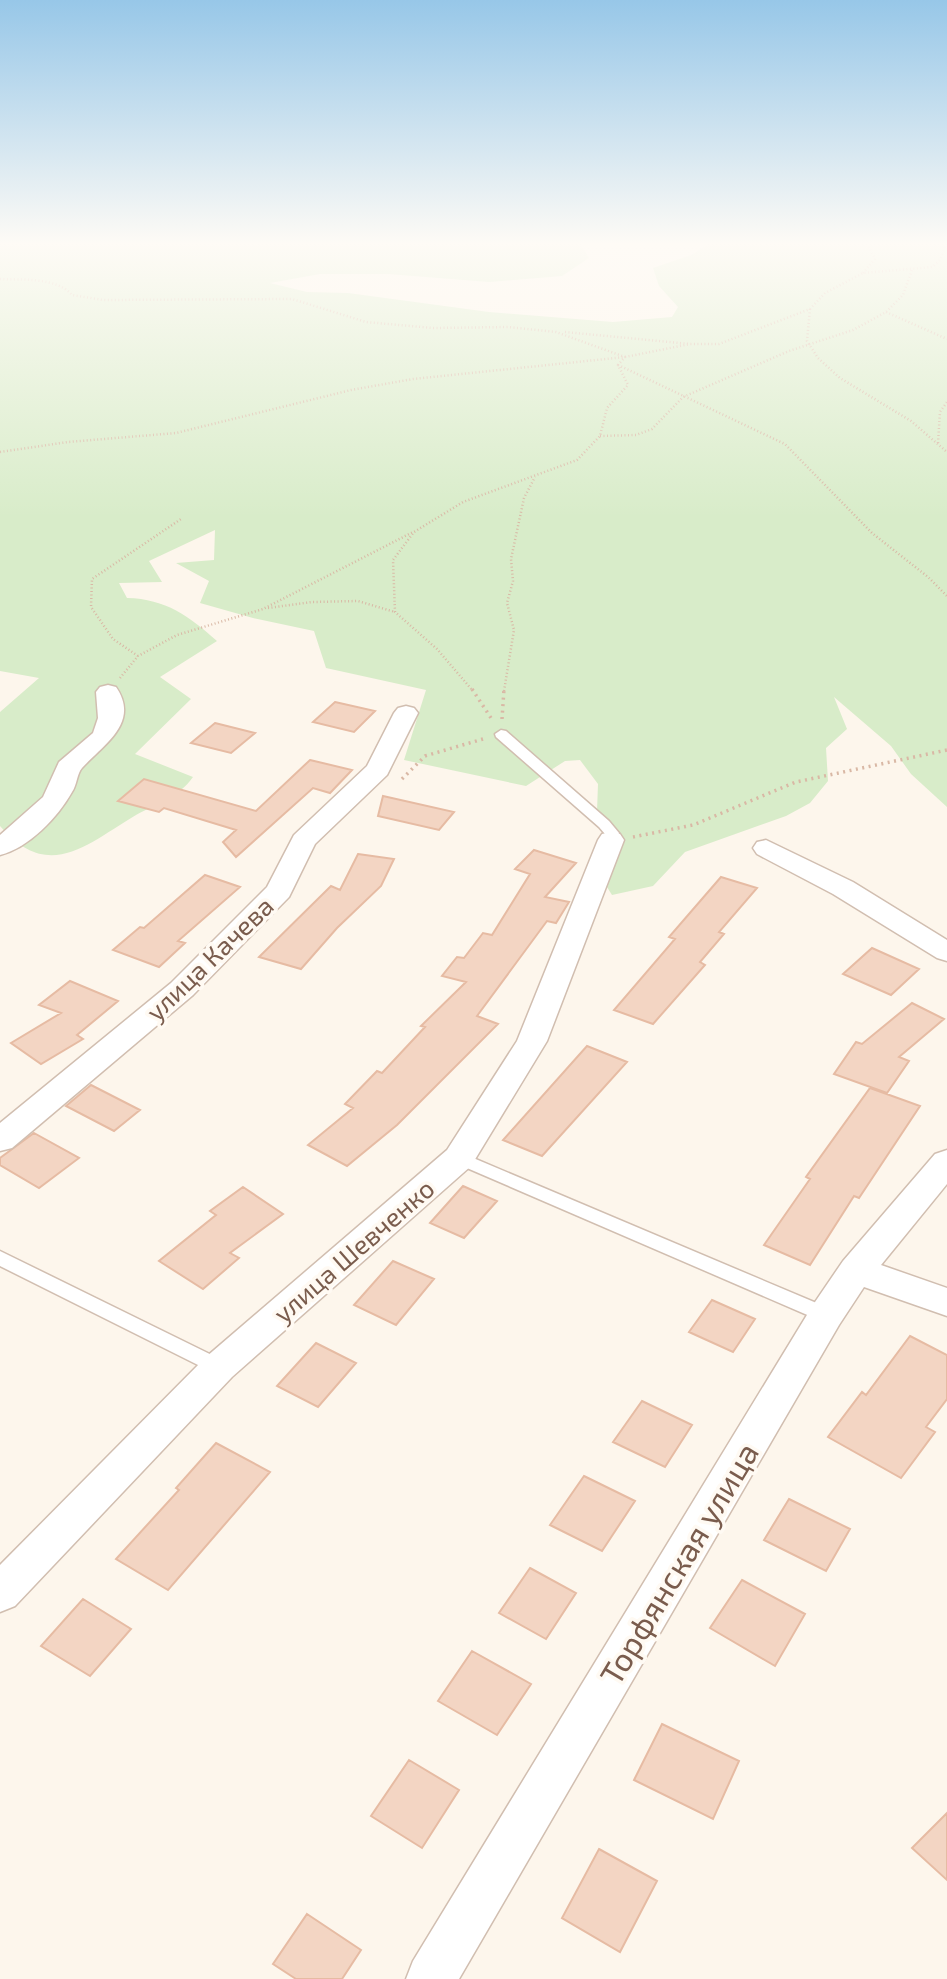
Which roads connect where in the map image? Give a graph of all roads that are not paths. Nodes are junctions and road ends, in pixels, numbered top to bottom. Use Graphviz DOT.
graph roads {
  1 [pos="108,692"];
  2 [pos="406,713"];
  3 [pos="500,734"];
  4 [pos="611,840"];
  5 [pos="0,847"];
  6 [pos="765,848"];
  7 [pos="947,952"];
  8 [pos="0,1140"];
  9 [pos="459,1158"];
  10 [pos="947,1163"];
  11 [pos="0,1258"];
  12 [pos="856,1270"];
  13 [pos="947,1301"];
  14 [pos="826,1315"];
  15 [pos="219,1367"];
  16 [pos="0,1593"];
  17 [pos="431,1979"];
  1 -- 5 [label="street"];
  2 -- 8 [label="street, улица Качева"];
  3 -- 4 [label="lane"];
  4 -- 9 [label="street, улица Шевченко"];
  6 -- 7 [label="street"];
  9 -- 14 [label="lane"];
  9 -- 15 [label="street, улица Шевченко"];
  10 -- 12 [label="street, Торфянская улица"];
  11 -- 15 [label="lane"];
  12 -- 13 [label="street"];
  12 -- 14 [label="street, Торфянская улица"];
  14 -- 17 [label="street, Торфянская улица"];
  15 -- 16 [label="street, улица Шевченко"];
}
